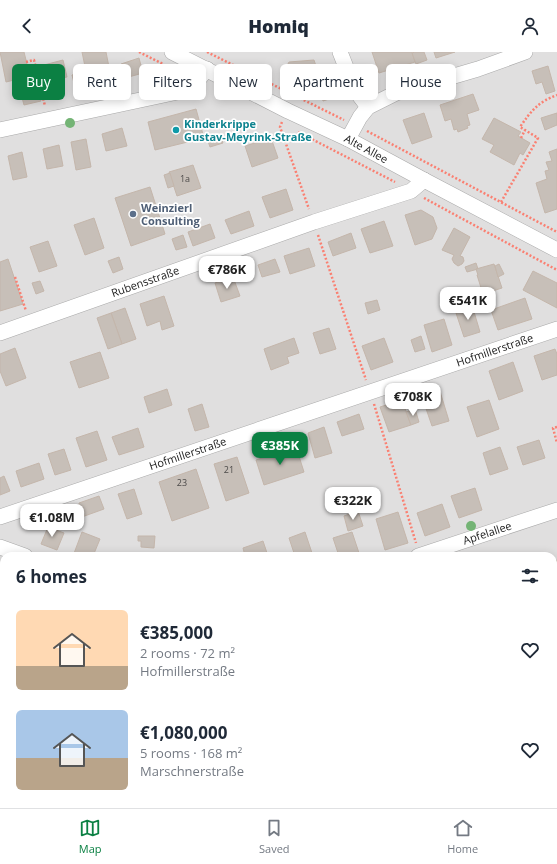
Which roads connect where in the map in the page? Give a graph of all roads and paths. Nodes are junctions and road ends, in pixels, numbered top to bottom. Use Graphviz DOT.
graph roads {
  1 [pos="172,52"];
  2 [pos="340,52"];
  3 [pos="525,52"];
  4 [pos="26,62"];
  5 [pos="207,69"];
  6 [pos="557,95"];
  7 [pos="368,107"];
  8 [pos="285,117"];
  9 [pos="48,120"];
  10 [pos="274,120"];
  11 [pos="288,127"];
  12 [pos="0,130"];
  13 [pos="525,130"];
  14 [pos="295,131"];
  15 [pos="521,138"];
  16 [pos="348,139"];
  17 [pos="424,180"];
  18 [pos="411,191"];
  19 [pos="501,202"];
  20 [pos="314,222"];
  21 [pos="557,250"];
  22 [pos="557,270"];
  23 [pos="15,277"];
  24 [pos="30,322"];
  25 [pos="557,329"];
  26 [pos="0,333"];
  27 [pos="557,427"];
  28 [pos="557,443"];
  29 [pos="557,510"];
  30 [pos="0,517"];
  31 [pos="0,547"];
  32 [pos="14,552"];
  33 [pos="430,552"];
  1 -- 5 [label="street, Alte Allee"];
  2 -- 7 [label="street"];
  3 -- 7 [label="street"];
  4 -- 9 [label="path"];
  5 -- 8 [label="street, Alte Allee"];
  5 -- 9 [label="street"];
  6 -- 13 [label="path"];
  7 -- 16 [label="street"];
  8 -- 10 [label="path"];
  8 -- 11 [label="path"];
  8 -- 16 [label="street, Alte Allee"];
  8 -- 20 [label="path"];
  9 -- 12 [label="street"];
  13 -- 15 [label="path"];
  13 -- 19 [label="path"];
  14 -- 18 [label="path"];
  16 -- 17 [label="street, Alte Allee"];
  17 -- 18 [label="street, Rubensstraße"];
  17 -- 21 [label="street, Alte Allee"];
  18 -- 20 [label="street, Rubensstraße"];
  18 -- 22 [label="path"];
  20 -- 24 [label="street, Rubensstraße"];
  23 -- 24 [label="path"];
  24 -- 26 [label="street, Rubensstraße"];
  25 -- 30 [label="street, Hofmillerstraße"];
  27 -- 28 [label="path"];
  29 -- 33 [label="street, Apfelallee"];
  31 -- 32 [label="street"];
}
